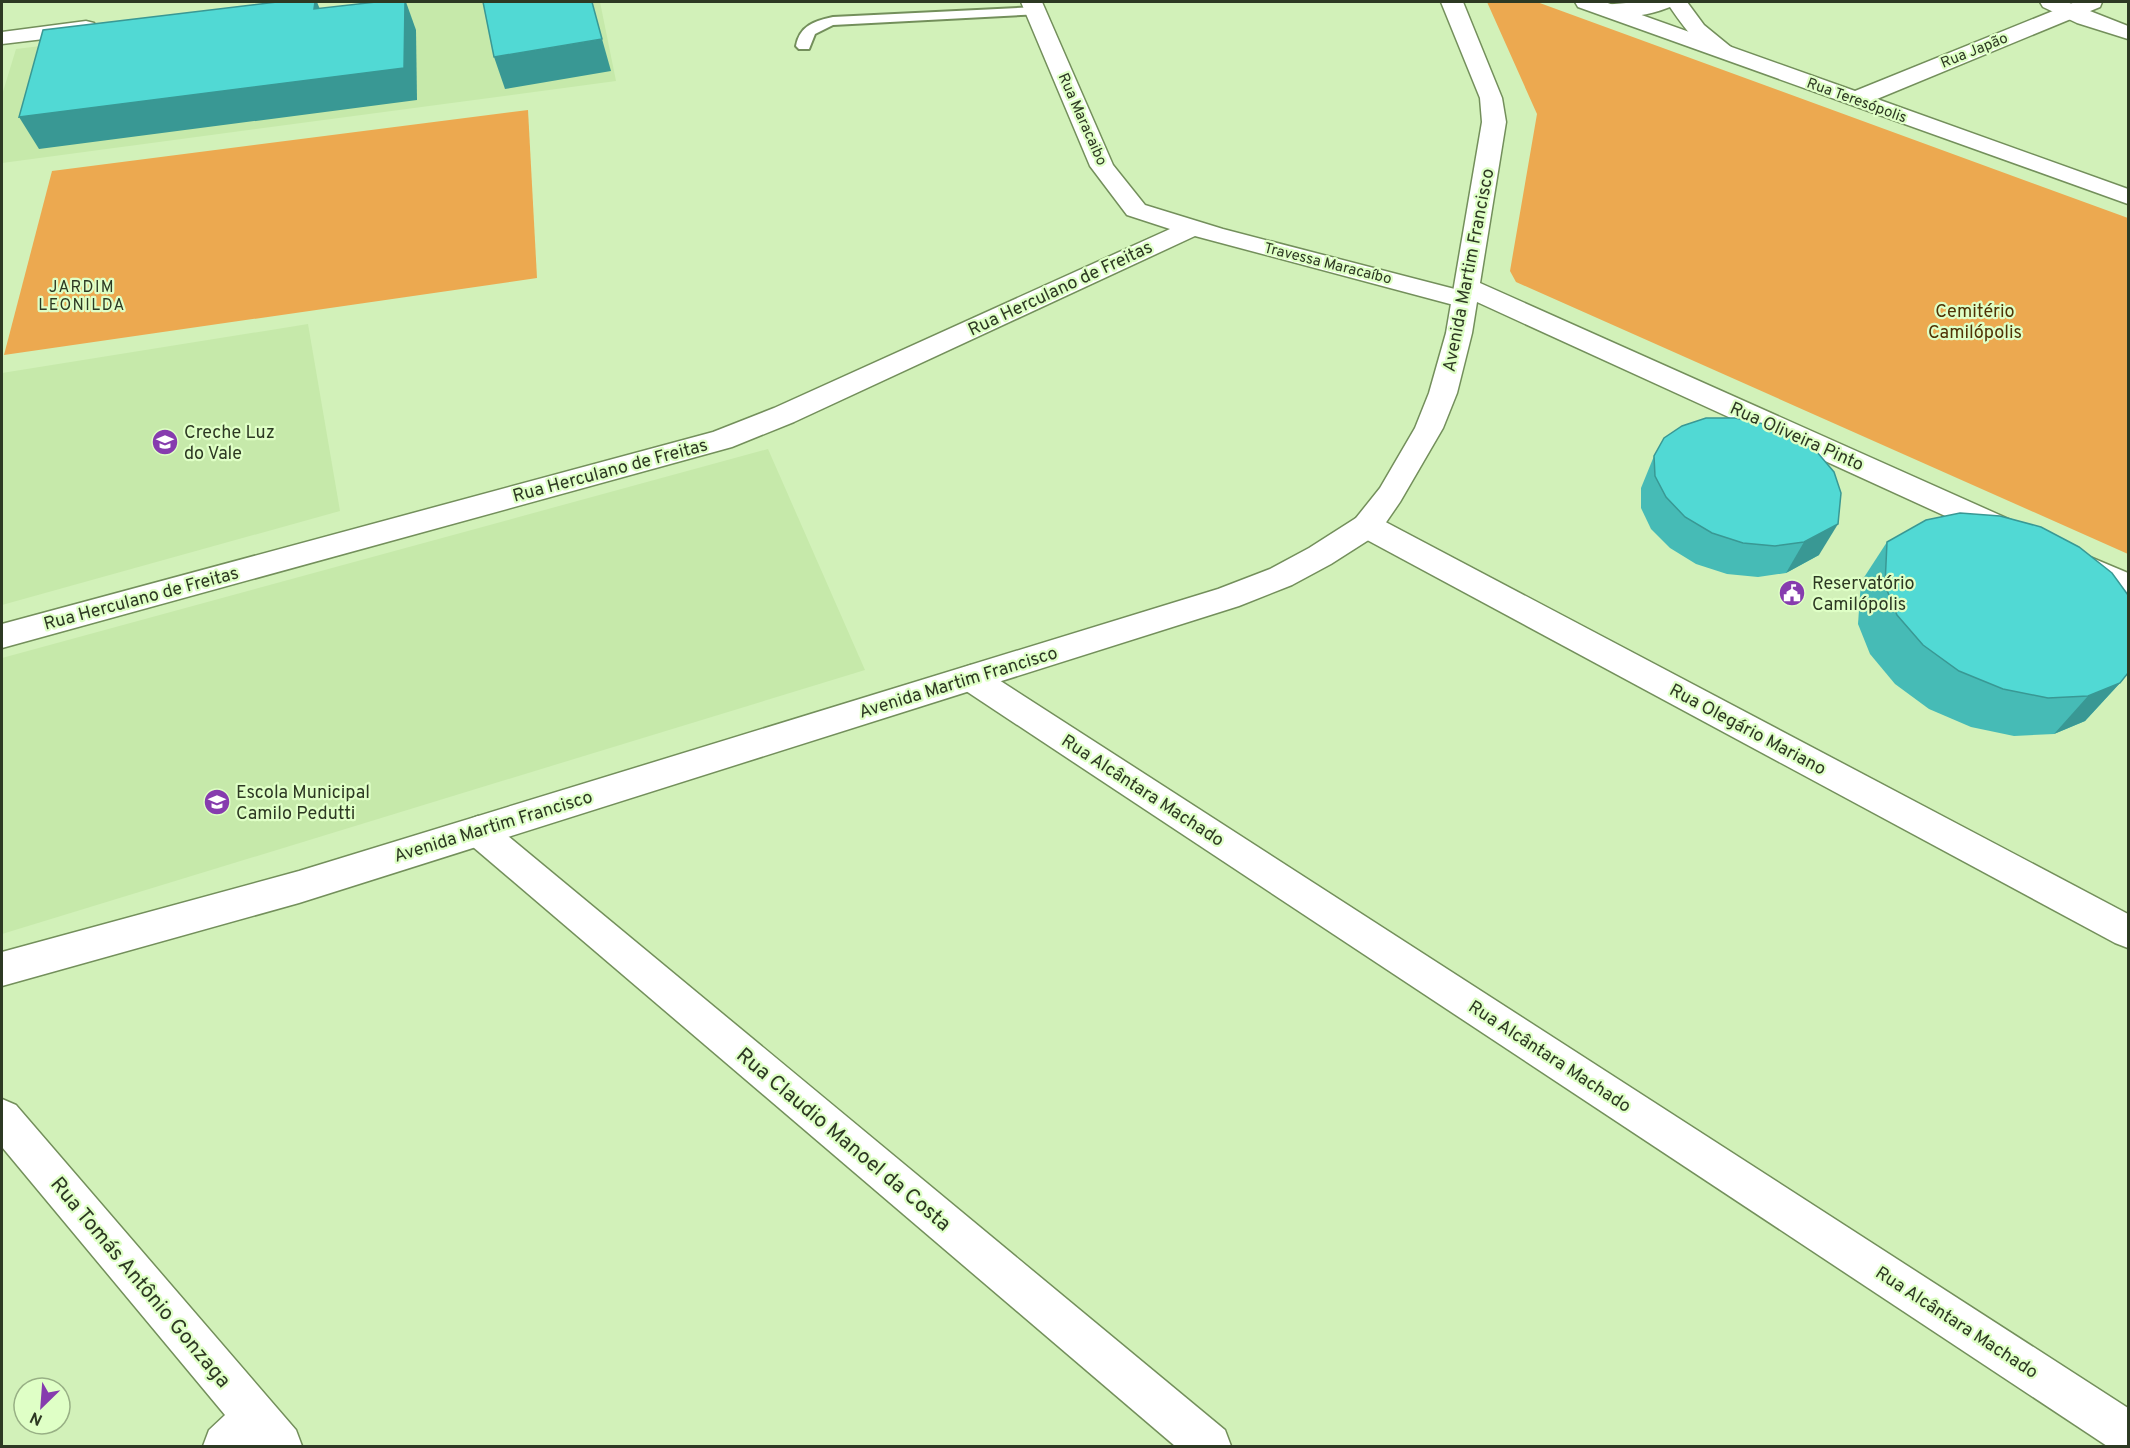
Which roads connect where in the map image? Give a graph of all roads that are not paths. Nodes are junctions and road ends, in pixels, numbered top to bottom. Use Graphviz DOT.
graph roads {
  1 [pos="1452,2"];
  2 [pos="1586,2"];
  3 [pos="1665,2"];
  4 [pos="1677,2"];
  5 [pos="2092,2"];
  6 [pos="1034,6"];
  7 [pos="2061,6"];
  8 [pos="1610,10"];
  9 [pos="108,25"];
  10 [pos="2128,33"];
  11 [pos="2,38"];
  12 [pos="804,46"];
  13 [pos="1726,52"];
  14 [pos="1856,99"];
  15 [pos="2128,197"];
  16 [pos="1192,228"];
  17 [pos="1465,294"];
  18 [pos="1367,526"];
  19 [pos="2128,586"];
  20 [pos="2,636"];
  21 [pos="971,678"];
  22 [pos="478,831"];
  23 [pos="2128,932"];
  24 [pos="2,969"];
  25 [pos="2,1118"];
  26 [pos="2128,1434"];
  27 [pos="254,1437"];
  28 [pos="1209,1446"];
  1 -- 17 [label="street, Avenida Martim Francisco"];
  2 -- 8 [label="street, Rua Teresópolis"];
  3 -- 8 [label="street"];
  4 -- 13 [label="street"];
  5 -- 7 [label="street, Rua Japão"];
  6 -- 12 [label="lane"];
  6 -- 16 [label="street, Rua Maracaibo"];
  7 -- 10 [label="street"];
  7 -- 14 [label="street, Rua Japão"];
  8 -- 13 [label="street, Rua Teresópolis"];
  9 -- 11 [label="street"];
  13 -- 14 [label="street, Rua Teresópolis"];
  14 -- 15 [label="street, Rua Teresópolis"];
  16 -- 17 [label="street, Travessa Maracaíbo"];
  16 -- 20 [label="street, Rua Herculano de Freitas"];
  17 -- 18 [label="street, Avenida Martim Francisco"];
  17 -- 19 [label="street, Rua Oliveira Pinto"];
  18 -- 21 [label="street, Avenida Martim Francisco"];
  18 -- 23 [label="street, Rua Olegário Mariano"];
  21 -- 22 [label="street, Avenida Martim Francisco"];
  21 -- 26 [label="street, Rua Alcântara Machado"];
  22 -- 24 [label="street, Avenida Martim Francisco"];
  22 -- 28 [label="street, Rua Claudio Manoel da Costa"];
  25 -- 27 [label="street, Rua Tomás Antônio Gonzaga"];
}
